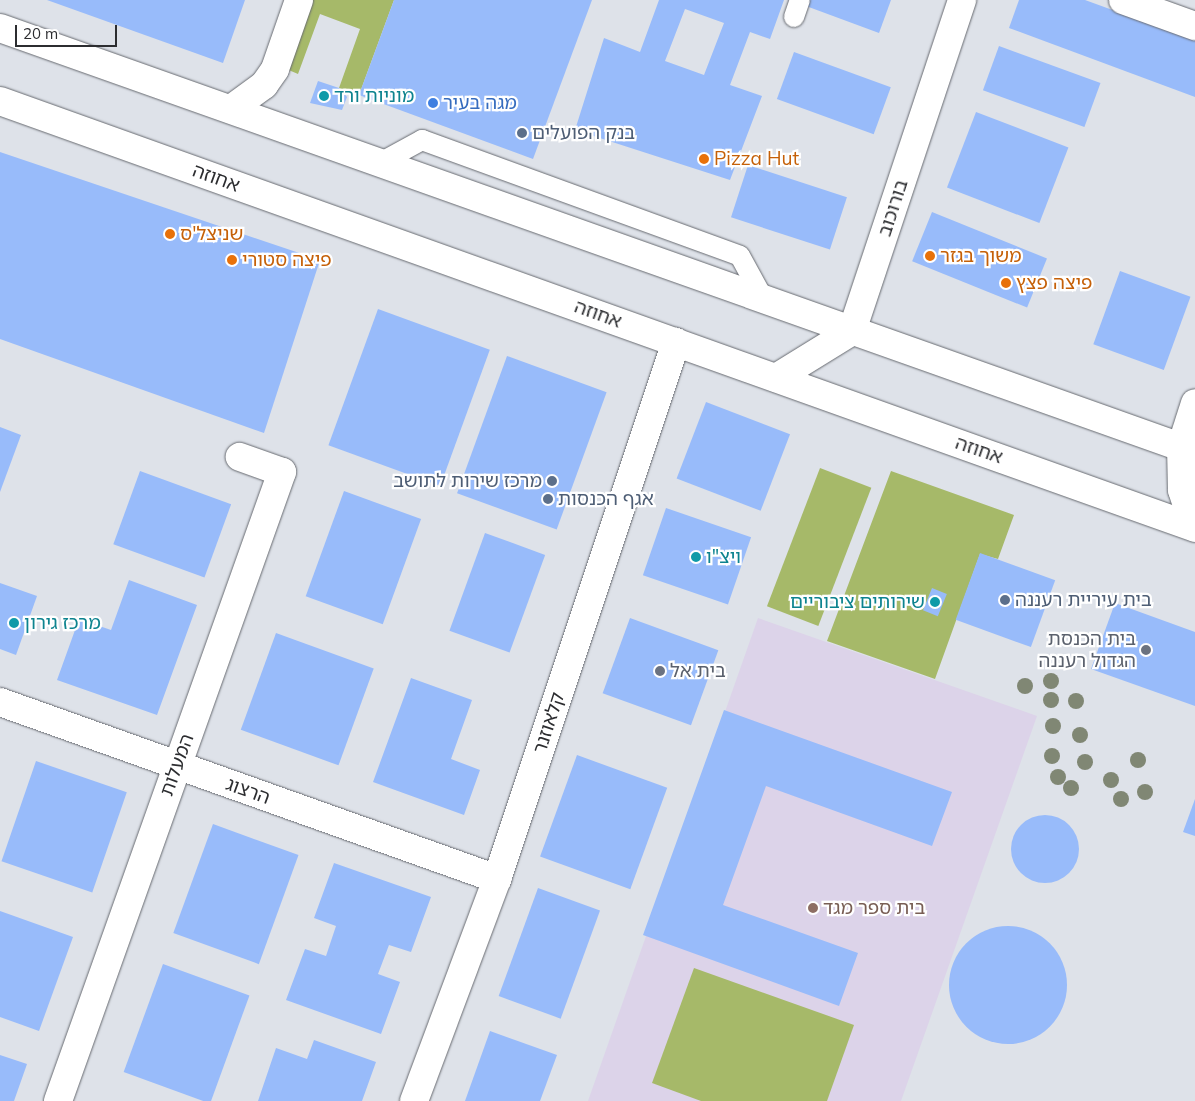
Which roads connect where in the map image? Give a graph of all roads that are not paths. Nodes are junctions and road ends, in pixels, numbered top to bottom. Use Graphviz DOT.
graph roads {
  1 [pos="299,0"];
  2 [pos="962,0"];
  3 [pos="1123,0"];
  4 [pos="1195,26"];
  5 [pos="0,28"];
  6 [pos="0,101"];
  7 [pos="231,110"];
  8 [pos="852,330"];
  9 [pos="676,342"];
  10 [pos="776,378"];
  11 [pos="1195,403"];
  12 [pos="1143,434"];
  13 [pos="1188,450"];
  14 [pos="240,457"];
  15 [pos="1194,527"];
  16 [pos="0,702"];
  17 [pos="176,765"];
  18 [pos="497,879"];
  19 [pos="58,1101"];
  20 [pos="414,1101"];
  1 -- 7 [label="street"];
  2 -- 8 [label="street, בורוכוב"];
  3 -- 4 [label="street"];
  5 -- 7 [label="street"];
  6 -- 9 [label="street, אחוזה"];
  7 -- 8 [label="street"];
  8 -- 10 [label="street"];
  8 -- 12 [label="street"];
  9 -- 10 [label="street, אחוזה"];
  9 -- 18 [label="street, קלאוזנר"];
  10 -- 15 [label="street, אחוזה"];
  11 -- 12 [label="street"];
  11 -- 13 [label="street"];
  12 -- 13 [label="street"];
  13 -- 15 [label="street"];
  14 -- 17 [label="street, המעלות"];
  16 -- 17 [label="street, הרצוג"];
  17 -- 18 [label="street, הרצוג"];
  17 -- 19 [label="street, המעלות"];
  18 -- 20 [label="street, קלאוזנר"];
}
